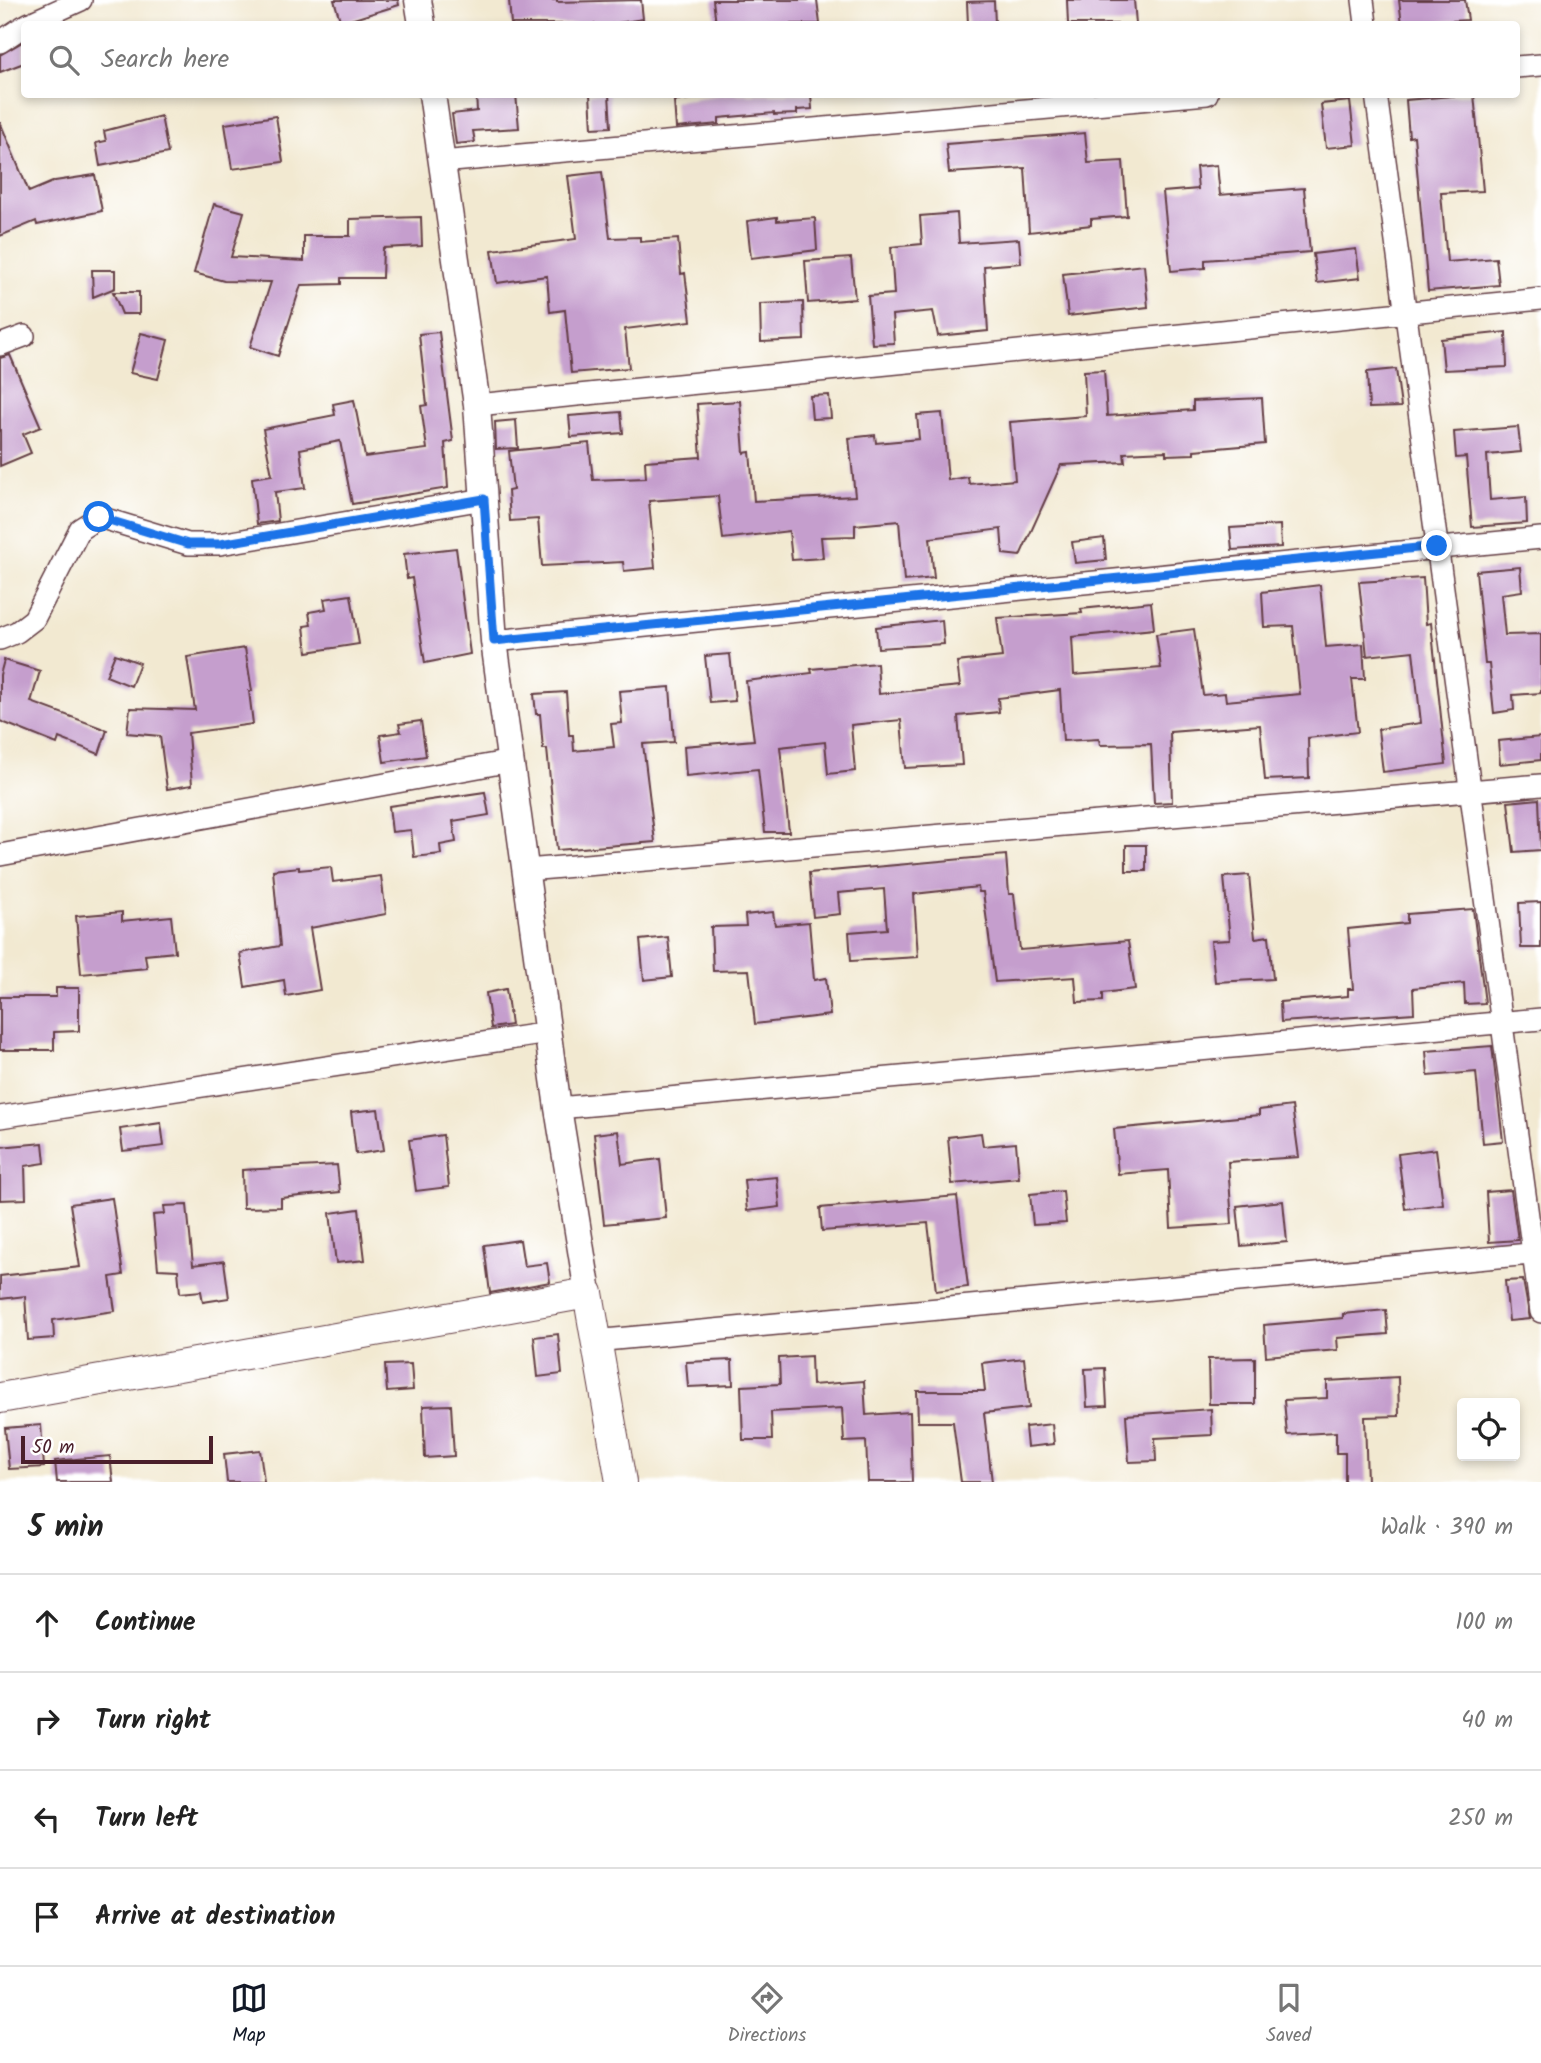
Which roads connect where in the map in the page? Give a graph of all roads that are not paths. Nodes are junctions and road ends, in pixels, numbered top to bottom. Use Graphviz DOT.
graph roads {
  1 [pos="80,0"];
  2 [pos="418,0"];
  3 [pos="1363,0"];
  4 [pos="35,21"];
  5 [pos="422,21"];
  6 [pos="1366,21"];
  7 [pos="21,28"];
  8 [pos="0,42"];
  9 [pos="1541,65"];
  10 [pos="1520,67"];
  11 [pos="433,98"];
  12 [pos="1162,98"];
  13 [pos="1377,98"];
  14 [pos="441,162"];
  15 [pos="1541,299"];
  16 [pos="1405,311"];
  17 [pos="24,336"];
  18 [pos="0,345"];
  19 [pos="477,405"];
  20 [pos="484,499"];
  21 [pos="1541,538"];
  22 [pos="1437,546"];
  23 [pos="0,639"];
  24 [pos="494,641"];
  25 [pos="511,761"];
  26 [pos="1541,785"];
  27 [pos="1470,790"];
  28 [pos="0,855"];
  29 [pos="527,870"];
  30 [pos="1541,1019"];
  31 [pos="1502,1023"];
  32 [pos="548,1033"];
  33 [pos="558,1108"];
  34 [pos="0,1117"];
  35 [pos="1537,1253"];
  36 [pos="588,1293"];
  37 [pos="1541,1312"];
  38 [pos="594,1341"];
  39 [pos="0,1398"];
  40 [pos="621,1482"];
  1 -- 4 [label="street"];
  2 -- 5 [label="street"];
  3 -- 6 [label="street"];
  7 -- 8 [label="street"];
  9 -- 10 [label="street"];
  11 -- 14 [label="street"];
  12 -- 14 [label="street"];
  13 -- 16 [label="street"];
  14 -- 19 [label="street"];
  15 -- 16 [label="street"];
  16 -- 19 [label="street"];
  16 -- 22 [label="street"];
  17 -- 18 [label="street"];
  19 -- 20 [label="street"];
  20 -- 23 [label="street"];
  20 -- 24 [label="street"];
  21 -- 22 [label="street"];
  22 -- 24 [label="street"];
  22 -- 27 [label="street"];
  24 -- 25 [label="street"];
  25 -- 28 [label="street"];
  25 -- 29 [label="street"];
  26 -- 27 [label="street"];
  27 -- 29 [label="street"];
  27 -- 31 [label="street"];
  29 -- 32 [label="street"];
  30 -- 31 [label="street"];
  31 -- 33 [label="street"];
  31 -- 35 [label="street"];
  32 -- 33 [label="street"];
  32 -- 34 [label="street"];
  33 -- 36 [label="street"];
  35 -- 37 [label="street"];
  35 -- 38 [label="street"];
  36 -- 38 [label="main road"];
  36 -- 39 [label="main road"];
  38 -- 40 [label="main road"];
}
